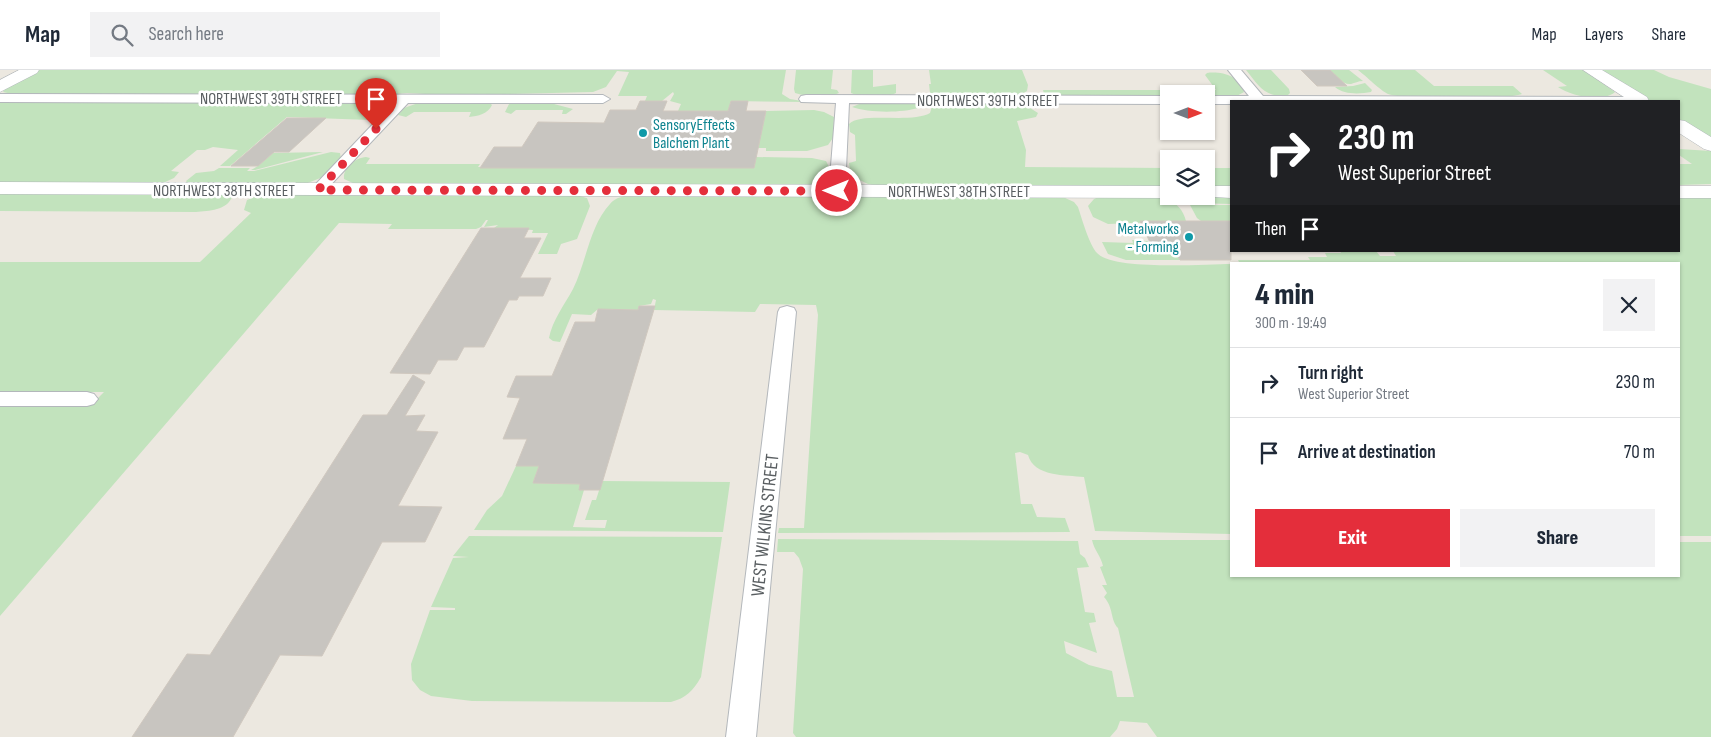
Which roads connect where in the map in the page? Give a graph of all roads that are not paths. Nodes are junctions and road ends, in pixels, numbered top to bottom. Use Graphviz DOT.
graph roads {
  1 [pos="31,70"];
  2 [pos="1234,70"];
  3 [pos="1591,70"];
  4 [pos="0,86"];
  5 [pos="0,98"];
  6 [pos="405,98"];
  7 [pos="603,99"];
  8 [pos="843,99"];
  9 [pos="806,100"];
  10 [pos="1160,100"];
  11 [pos="1215,100"];
  12 [pos="1230,100"];
  13 [pos="1258,100"];
  14 [pos="1638,100"];
  15 [pos="1680,126"];
  16 [pos="1711,145"];
  17 [pos="0,188"];
  18 [pos="318,190"];
  19 [pos="837,191"];
  20 [pos="1160,192"];
  21 [pos="1215,192"];
  22 [pos="1230,192"];
  23 [pos="1680,192"];
  24 [pos="1711,192"];
  25 [pos="787,312"];
  26 [pos="0,399"];
  27 [pos="87,399"];
  28 [pos="741,737"];
  1 -- 4 [label="main road"];
  2 -- 13 [label="street"];
  3 -- 14 [label="main road"];
  5 -- 6 [label="street, NORTHWEST 39TH STREET"];
  6 -- 7 [label="street, NORTHWEST 39TH STREET"];
  6 -- 18 [label="street"];
  8 -- 9 [label="street, NORTHWEST 39TH STREET"];
  8 -- 10 [label="street, NORTHWEST 39TH STREET"];
  8 -- 19 [label="street"];
  11 -- 12 [label="street"];
  15 -- 16 [label="main road"];
  17 -- 18 [label="main road, NORTHWEST 38TH STREET"];
  18 -- 19 [label="main road, NORTHWEST 38TH STREET"];
  19 -- 20 [label="main road, NORTHWEST 38TH STREET"];
  21 -- 22 [label="main road"];
  23 -- 24 [label="main road"];
  25 -- 28 [label="street, WEST WILKINS STREET"];
  26 -- 27 [label="street"];
}
